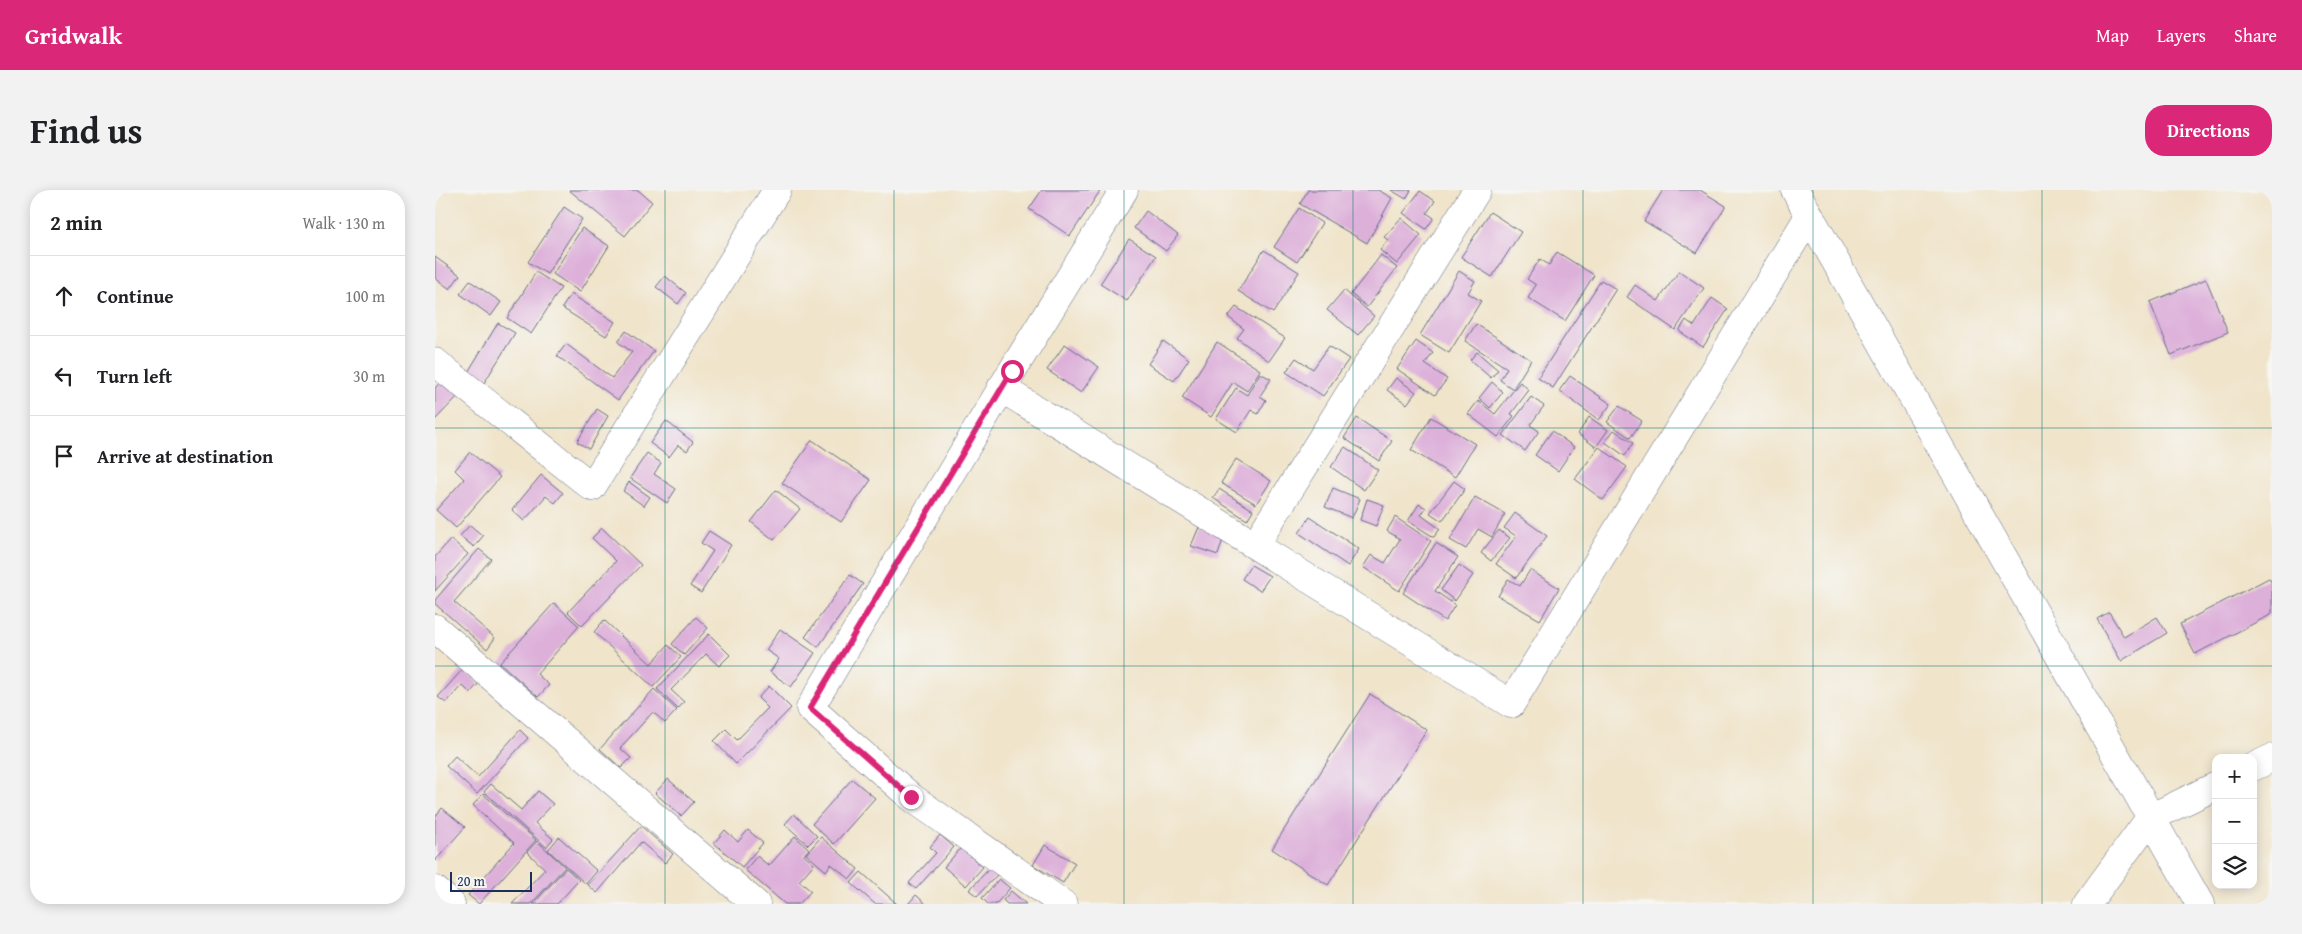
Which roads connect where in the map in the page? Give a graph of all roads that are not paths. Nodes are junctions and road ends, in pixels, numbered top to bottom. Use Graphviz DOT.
graph roads {
  1 [pos="777,190"];
  2 [pos="1124,190"];
  3 [pos="1477,190"];
  4 [pos="1795,190"];
  5 [pos="1809,216"];
  6 [pos="435,362"];
  7 [pos="1001,388"];
  8 [pos="1255,545"];
  9 [pos="435,628"];
  10 [pos="2272,758"];
  11 [pos="2257,765"];
  12 [pos="2212,788"];
  13 [pos="2150,818"];
  14 [pos="435,890"];
  15 [pos="451,904"];
  16 [pos="756,904"];
  17 [pos="1063,904"];
  18 [pos="2087,904"];
  19 [pos="2200,904"];
  1 -- 6 [label="street"];
  2 -- 7 [label="street"];
  3 -- 8 [label="street"];
  4 -- 5 [label="street"];
  5 -- 8 [label="street"];
  5 -- 13 [label="street"];
  7 -- 8 [label="street"];
  7 -- 17 [label="street"];
  9 -- 16 [label="street"];
  10 -- 11 [label="street"];
  12 -- 13 [label="street"];
  13 -- 18 [label="street"];
  13 -- 19 [label="street"];
  14 -- 15 [label="street"];
}
